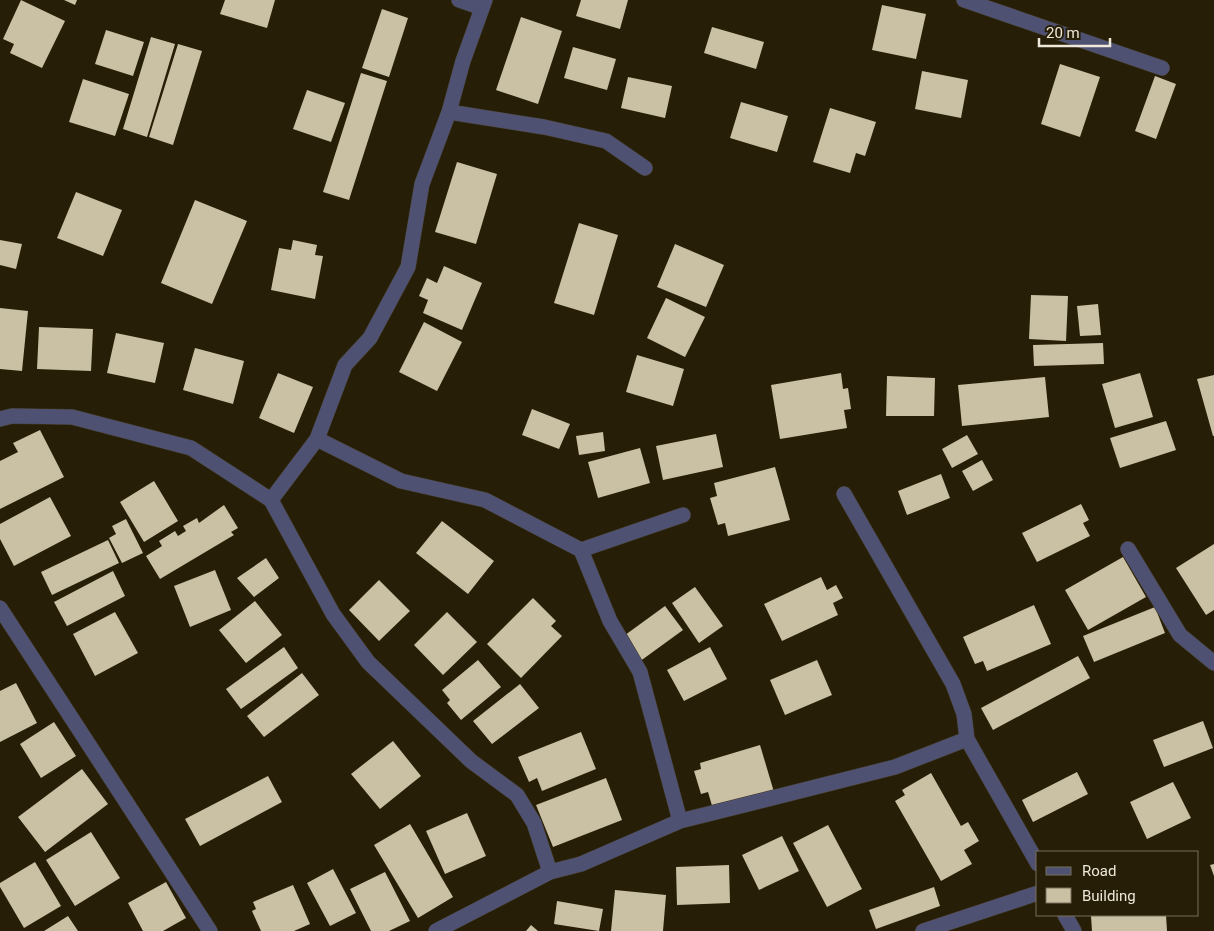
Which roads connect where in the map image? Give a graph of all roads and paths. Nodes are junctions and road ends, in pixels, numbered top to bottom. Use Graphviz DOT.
graph roads {
  1 [pos="459,0"];
  2 [pos="964,0"];
  3 [pos="484,4"];
  4 [pos="1162,68"];
  5 [pos="449,112"];
  6 [pos="645,168"];
  7 [pos="0,419"];
  8 [pos="317,439"];
  9 [pos="844,494"];
  10 [pos="271,500"];
  11 [pos="683,514"];
  12 [pos="1128,549"];
  13 [pos="581,550"];
  14 [pos="0,608"];
  15 [pos="1214,663"];
  16 [pos="967,739"];
  17 [pos="680,821"];
  18 [pos="1036,860"];
  19 [pos="550,872"];
  20 [pos="1036,894"];
  21 [pos="1066,916"];
  22 [pos="210,931"];
  23 [pos="436,931"];
  24 [pos="923,931"];
  25 [pos="1074,931"];
  1 -- 3 [label="street"];
  2 -- 4 [label="street"];
  3 -- 5 [label="street"];
  5 -- 6 [label="street"];
  5 -- 8 [label="street"];
  7 -- 10 [label="street"];
  8 -- 10 [label="street"];
  8 -- 13 [label="street"];
  9 -- 16 [label="street"];
  10 -- 19 [label="street"];
  11 -- 13 [label="street"];
  12 -- 15 [label="street"];
  13 -- 17 [label="street"];
  14 -- 22 [label="street"];
  16 -- 17 [label="street"];
  16 -- 18 [label="street"];
  17 -- 19 [label="street"];
  19 -- 23 [label="street"];
  20 -- 24 [label="street"];
  21 -- 25 [label="street"];
}
